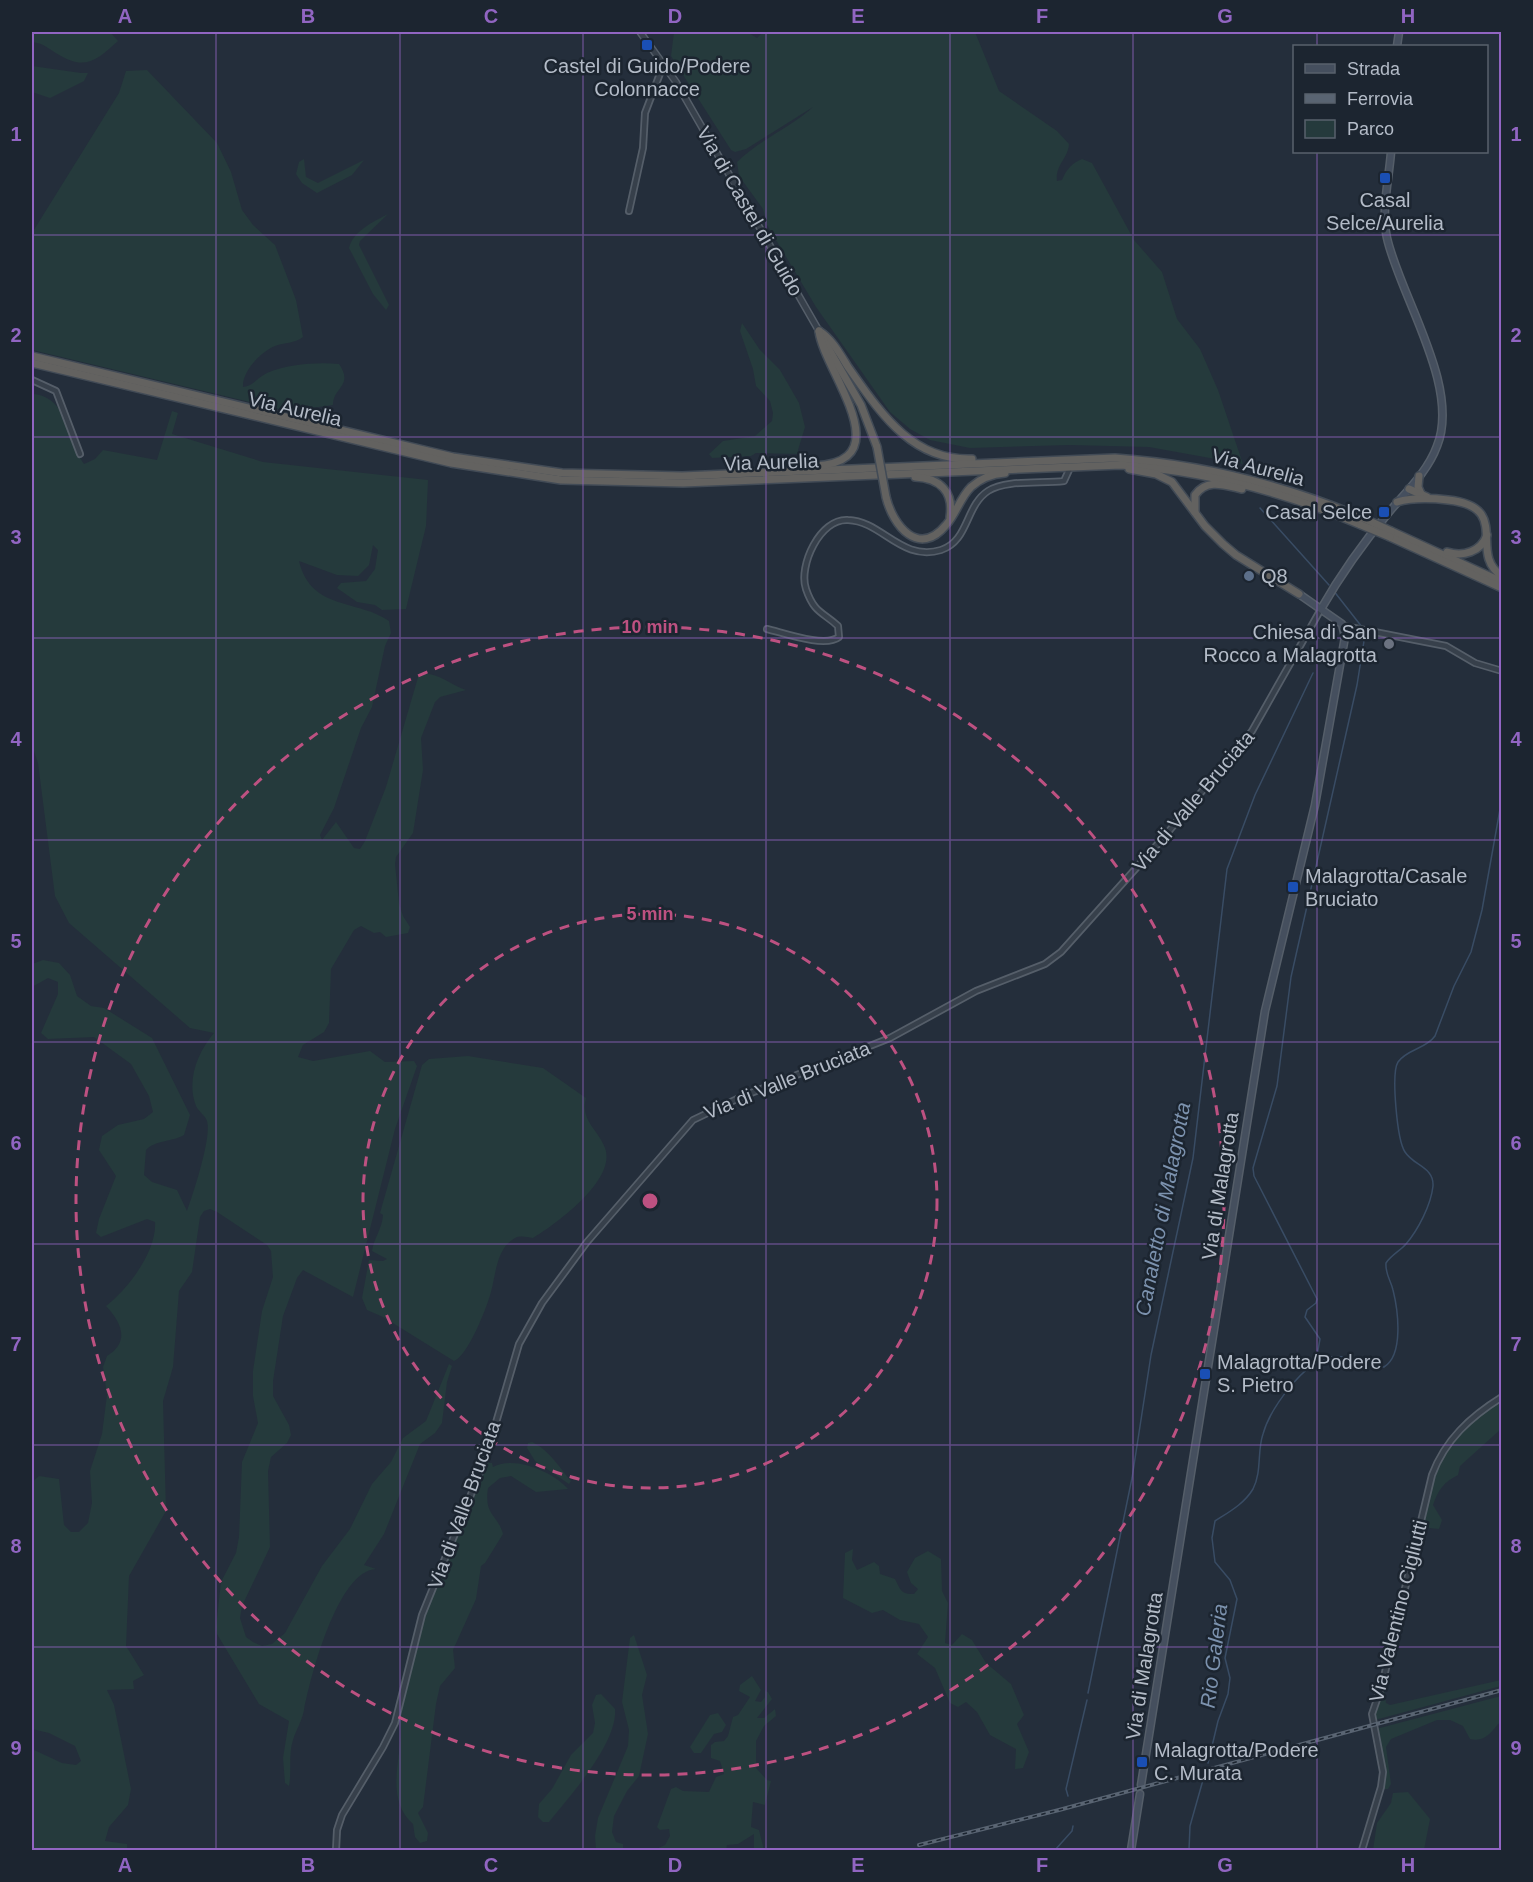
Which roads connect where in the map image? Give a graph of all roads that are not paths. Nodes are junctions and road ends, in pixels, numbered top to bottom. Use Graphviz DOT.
graph roads {
  1 [pos="640,32"];
  2 [pos="664,63"];
  3 [pos="1391,153"];
  4 [pos="628,211"];
  5 [pos="819,331"];
  6 [pos="32,356"];
  7 [pos="32,363"];
  8 [pos="32,380"];
  9 [pos="80,454"];
  10 [pos="1092,458"];
  11 [pos="1108,464"];
  12 [pos="1121,465"];
  13 [pos="1069,470"];
  14 [pos="724,475"];
  15 [pos="1419,476"];
  16 [pos="745,480"];
  17 [pos="1408,489"];
  18 [pos="1277,493"];
  19 [pos="1424,497"];
  20 [pos="1397,502"];
  21 [pos="1196,515"];
  22 [pos="1363,522"];
  23 [pos="947,525"];
  24 [pos="1487,532"];
  25 [pos="1391,534"];
  26 [pos="1502,576"];
  27 [pos="1502,582"];
  28 [pos="1502,588"];
  29 [pos="1299,594"];
  30 [pos="1321,609"];
  31 [pos="1344,626"];
  32 [pos="767,629"];
  33 [pos="1502,671"];
  34 [pos="1502,1397"];
  35 [pos="1142,1785"];
  36 [pos="1140,1794"];
  37 [pos="335,1849"];
  38 [pos="1131,1851"];
  39 [pos="1362,1851"];
  1 -- 2 [label="street, Via di Castel di Guido"];
  2 -- 4 [label="street"];
  2 -- 5 [label="street, Via di Castel di Guido"];
  3 -- 15 [label="main road"];
  5 -- 10 [label="highway"];
  5 -- 14 [label="highway"];
  5 -- 23 [label="highway, bridge"];
  6 -- 14 [label="highway, Via Aurelia"];
  7 -- 16 [label="highway, Via Aurelia"];
  8 -- 9 [label="street"];
  10 -- 14 [label="highway, Via Aurelia"];
  10 -- 22 [label="highway, Via Aurelia"];
  11 -- 12 [label="highway, Via Aurelia"];
  11 -- 13 [label="highway"];
  11 -- 16 [label="highway, Via Aurelia"];
  12 -- 18 [label="highway, Via Aurelia"];
  12 -- 21 [label="highway"];
  13 -- 23 [label="highway"];
  13 -- 32 [label="street"];
  15 -- 17 [label="main road"];
  15 -- 19 [label="highway"];
  16 -- 23 [label="highway"];
  17 -- 19 [label="highway"];
  17 -- 20 [label="main road"];
  18 -- 21 [label="highway"];
  18 -- 22 [label="highway, Via Aurelia"];
  19 -- 20 [label="highway"];
  19 -- 24 [label="highway"];
  20 -- 30 [label="main road"];
  21 -- 29 [label="highway"];
  22 -- 25 [label="highway, Via Aurelia, bridge"];
  24 -- 25 [label="highway"];
  24 -- 26 [label="highway"];
  25 -- 27 [label="highway, Via Aurelia"];
  25 -- 28 [label="highway, Via Aurelia"];
  29 -- 30 [label="main road"];
  30 -- 31 [label="main road"];
  30 -- 37 [label="street, Via di Valle Bruciata"];
  31 -- 33 [label="street"];
  31 -- 35 [label="main road, Via di Malagrotta"];
  34 -- 39 [label="street, Via Valentino Cigliutti"];
  36 -- 38 [label="main road"];
}
